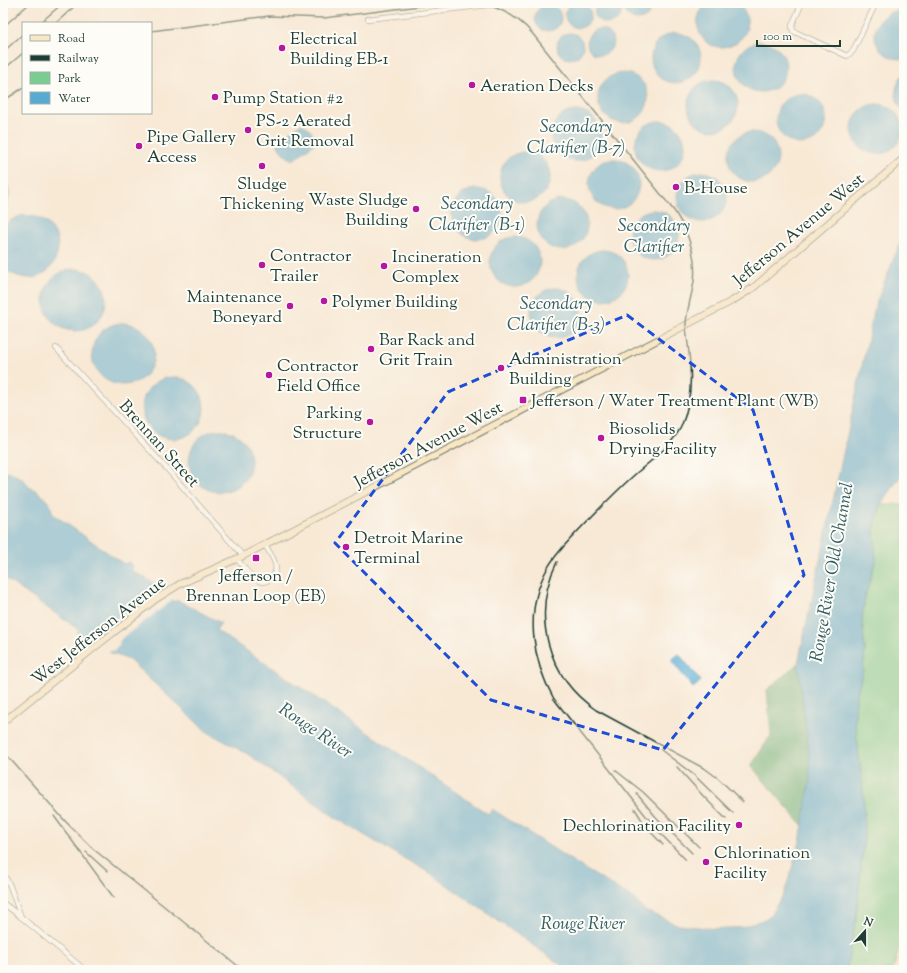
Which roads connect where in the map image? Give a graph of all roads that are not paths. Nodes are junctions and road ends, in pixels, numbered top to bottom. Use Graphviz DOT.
graph roads {
  1 [pos="505,3"];
  2 [pos="802,3"];
  3 [pos="876,4"];
  4 [pos="368,19"];
  5 [pos="904,158"];
  6 [pos="56,348"];
  7 [pos="265,545"];
  8 [pos="243,556"];
  9 [pos="237,559"];
  10 [pos="3,722"];
  11 [pos="3,873"];
  12 [pos="3,903"];
  13 [pos="21,917"];
  14 [pos="85,970"];
  1 -- 4 [label="street"];
  2 -- 3 [label="street"];
  5 -- 7 [label="main road, Jefferson Avenue West"];
  6 -- 8 [label="street, Brennan Street"];
  7 -- 8 [label="main road, Jefferson Avenue West"];
  7 -- 9 [label="street"];
  8 -- 9 [label="main road, Jefferson Avenue West"];
  9 -- 10 [label="main road, West Jefferson Avenue"];
  11 -- 13 [label="street"];
  12 -- 13 [label="street"];
  13 -- 14 [label="street"];
}
